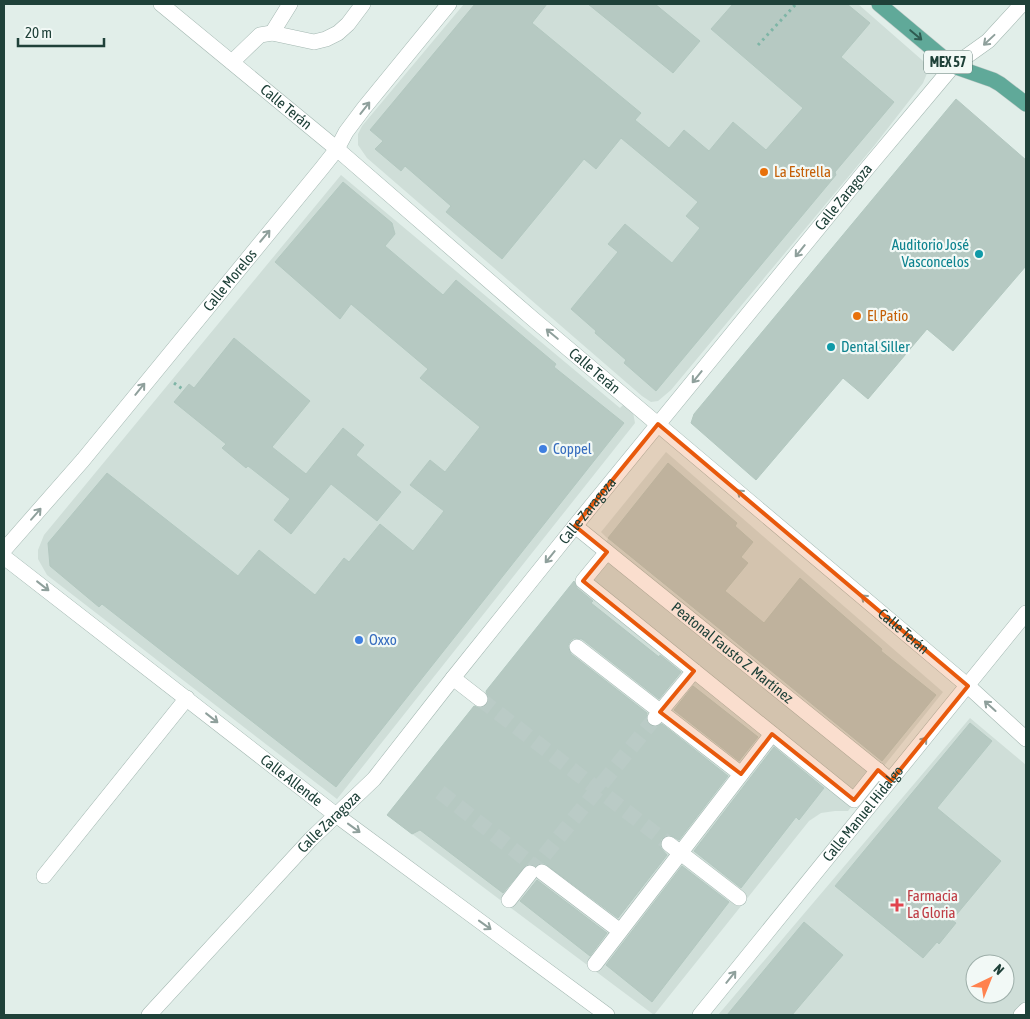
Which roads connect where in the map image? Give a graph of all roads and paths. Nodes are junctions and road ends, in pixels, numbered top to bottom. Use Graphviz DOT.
graph roads {
  1 [pos="161,4"];
  2 [pos="289,4"];
  3 [pos="363,4"];
  4 [pos="449,4"];
  5 [pos="796,4"];
  6 [pos="879,4"];
  7 [pos="1022,4"];
  8 [pos="272,33"];
  9 [pos="758,46"];
  10 [pos="232,62"];
  11 [pos="953,66"];
  12 [pos="1026,104"];
  13 [pos="337,149"];
  14 [pos="173,382"];
  15 [pos="184,390"];
  16 [pos="658,424"];
  17 [pos="575,526"];
  18 [pos="4,550"];
  19 [pos="607,552"];
  20 [pos="4,556"];
  21 [pos="1026,613"];
  22 [pos="577,647"];
  23 [pos="694,671"];
  24 [pos="453,678"];
  25 [pos="968,686"];
  26 [pos="187,698"];
  27 [pos="480,698"];
  28 [pos="657,715"];
  29 [pos="772,734"];
  30 [pos="1026,739"];
  31 [pos="878,770"];
  32 [pos="741,774"];
  33 [pos="891,781"];
  34 [pos="336,815"];
  35 [pos="675,849"];
  36 [pos="44,876"];
  37 [pos="740,898"];
  38 [pos="509,900"];
  39 [pos="620,931"];
  40 [pos="595,964"];
  41 [pos="1026,1010"];
  42 [pos="149,1015"];
  43 [pos="607,1015"];
  44 [pos="700,1015"];
  45 [pos="1021,1015"];
  1 -- 10 [label="street, Calle Terán"];
  2 -- 8 [label="street"];
  3 -- 8 [label="street"];
  13 -- 4 [label="street, Calle Morelos, one-way"];
  5 -- 9 [label="path"];
  6 -- 11 [label="main road, MEX 57, one-way"];
  7 -- 11 [label="street, Calle Zaragoza, one-way"];
  8 -- 10 [label="street"];
  10 -- 13 [label="street, Calle Terán"];
  11 -- 12 [label="main road, MEX 57"];
  11 -- 16 [label="street, Calle Zaragoza, one-way"];
  16 -- 13 [label="street, Calle Terán, one-way"];
  18 -- 13 [label="street, Calle Morelos, one-way"];
  14 -- 15 [label="path"];
  16 -- 17 [label="street, Calle Zaragoza"];
  25 -- 16 [label="street, Calle Terán, one-way"];
  17 -- 19 [label="street, Peatonal Fausto Z. Martínez"];
  17 -- 24 [label="street, Calle Zaragoza, one-way"];
  19 -- 23 [label="street"];
  19 -- 31 [label="street, Peatonal Fausto Z. Martínez"];
  20 -- 26 [label="street, Calle Allende, one-way"];
  21 -- 25 [label="street, Calle Manuel Hidalgo"];
  22 -- 28 [label="street"];
  23 -- 28 [label="street"];
  23 -- 29 [label="street"];
  24 -- 27 [label="street"];
  24 -- 34 [label="street, Calle Zaragoza"];
  30 -- 25 [label="street, Calle Terán, one-way"];
  33 -- 25 [label="street, Calle Manuel Hidalgo, one-way"];
  26 -- 34 [label="street, Calle Allende, one-way"];
  26 -- 36 [label="street"];
  28 -- 32 [label="street"];
  29 -- 31 [label="street"];
  29 -- 32 [label="street"];
  31 -- 33 [label="street, Peatonal Fausto Z. Martínez"];
  32 -- 35 [label="street"];
  44 -- 33 [label="street, Calle Manuel Hidalgo, one-way"];
  34 -- 42 [label="street, Calle Zaragoza"];
  34 -- 43 [label="street, Calle Allende, one-way"];
  35 -- 37 [label="street"];
  35 -- 39 [label="street"];
  38 -- 39 [label="street"];
  39 -- 40 [label="street"];
  41 -- 45 [label="street"];
}
